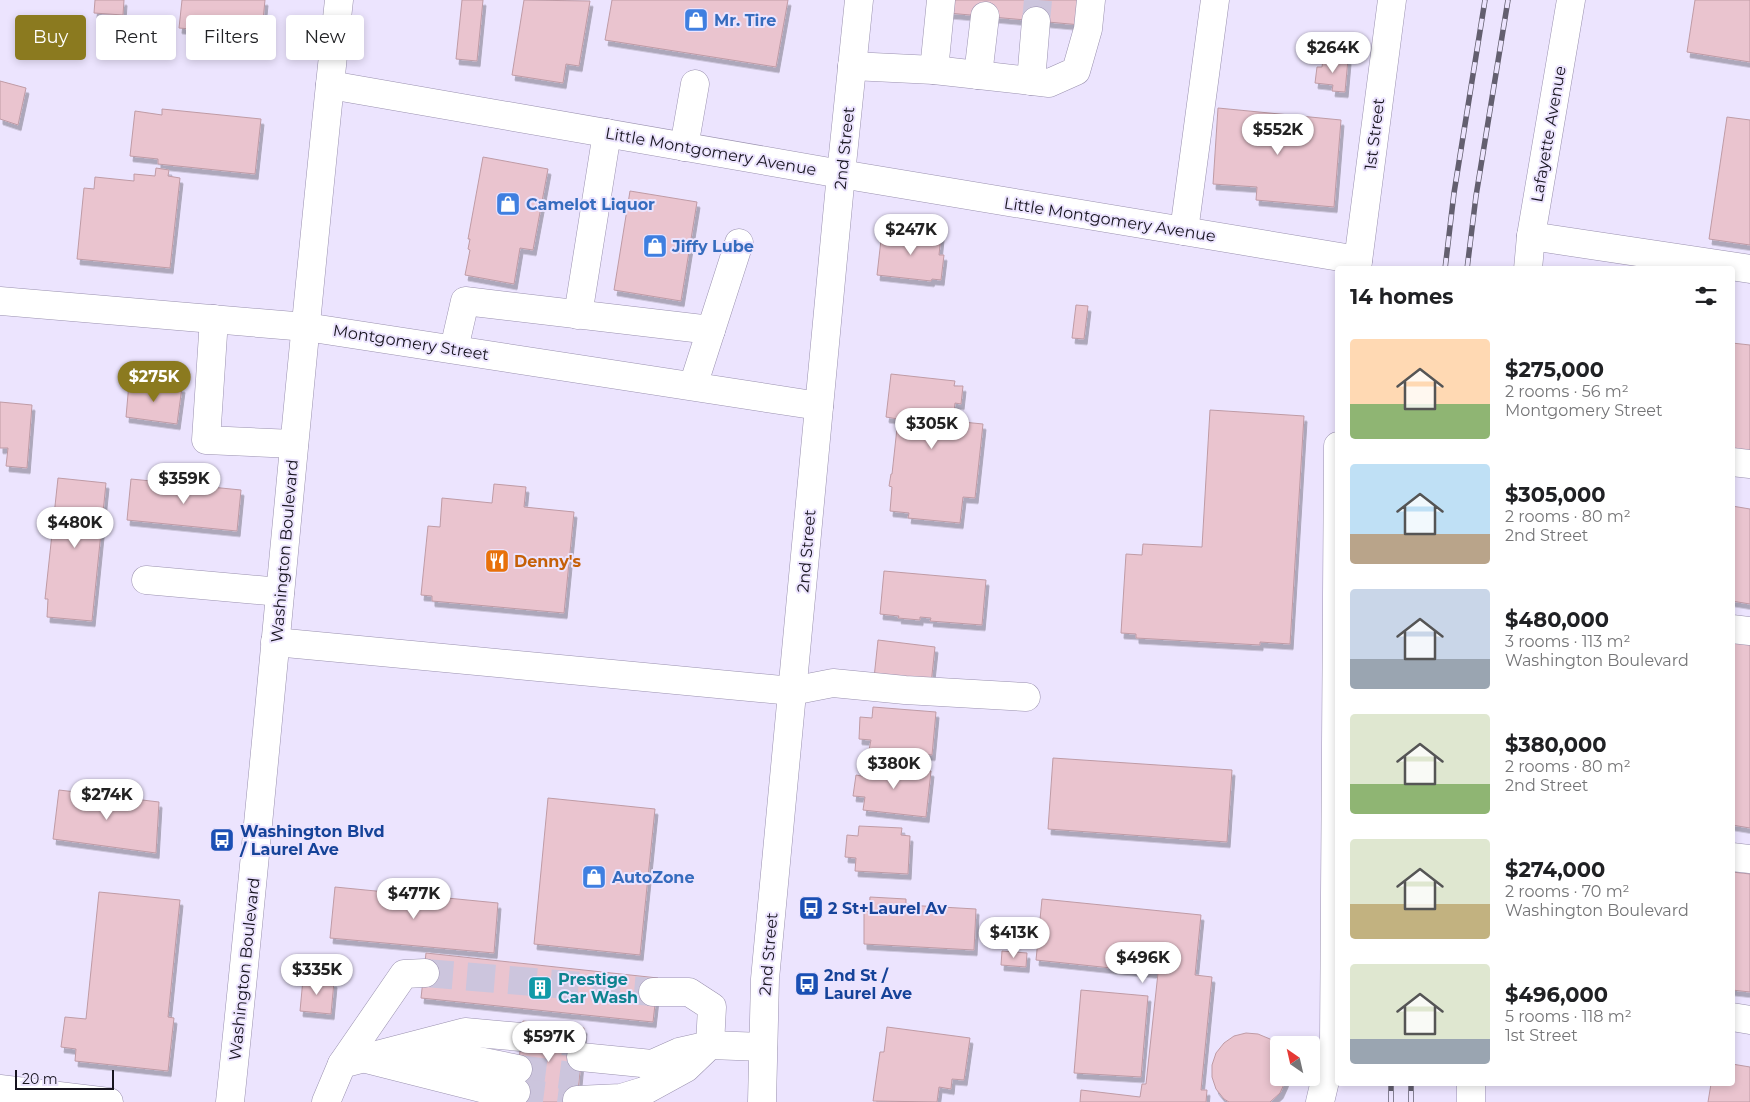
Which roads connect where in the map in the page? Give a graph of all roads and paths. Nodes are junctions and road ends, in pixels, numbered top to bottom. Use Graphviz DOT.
graph roads {
  1 [pos="339,0"];
  2 [pos="859,0"];
  3 [pos="941,0"];
  4 [pos="1090,0"];
  5 [pos="1215,0"];
  6 [pos="1392,0"];
  7 [pos="1571,0"];
  8 [pos="985,16"];
  9 [pos="1036,21"];
  10 [pos="852,66"];
  11 [pos="934,70"];
  12 [pos="978,75"];
  13 [pos="1031,81"];
  14 [pos="695,84"];
  15 [pos="330,85"];
  16 [pos="607,133"];
  17 [pos="684,147"];
  18 [pos="841,174"];
  19 [pos="1184,231"];
  20 [pos="1531,236"];
  21 [pos="739,242"];
  22 [pos="1358,264"];
  23 [pos="1528,266"];
  24 [pos="1730,266"];
  25 [pos="1735,267"];
  26 [pos="1750,269"];
  27 [pos="0,300"];
  28 [pos="578,314"];
  29 [pos="214,319"];
  30 [pos="306,327"];
  31 [pos="712,330"];
  32 [pos="454,349"];
  33 [pos="694,386"];
  34 [pos="819,406"];
  35 [pos="294,444"];
  36 [pos="1735,462"];
  37 [pos="1750,464"];
  38 [pos="146,580"];
  39 [pos="280,592"];
  40 [pos="1735,629"];
  41 [pos="1750,631"];
  42 [pos="275,642"];
  43 [pos="792,691"];
  44 [pos="1026,697"];
  45 [pos="1735,857"];
  46 [pos="1750,859"];
  47 [pos="1335,894"];
  48 [pos="414,974"];
  49 [pos="653,992"];
  50 [pos="1735,1018"];
  51 [pos="1750,1020"];
  52 [pos="710,1045"];
  53 [pos="763,1047"];
  54 [pos="680,1052"];
  55 [pos="352,1061"];
  56 [pos="580,1069"];
  57 [pos="1472,1086"];
  58 [pos="0,1088"];
  59 [pos="109,1102"];
  60 [pos="230,1102"];
  61 [pos="326,1102"];
  62 [pos="762,1102"];
  63 [pos="1320,1102"];
  64 [pos="1471,1102"];
  1 -- 15 [label="street, Washington Boulevard"];
  2 -- 10 [label="street, 2nd Street"];
  3 -- 11 [label="street"];
  4 -- 13 [label="street"];
  5 -- 19 [label="street"];
  6 -- 22 [label="street, 1st Street"];
  7 -- 20 [label="street, Lafayette Avenue"];
  8 -- 12 [label="street"];
  9 -- 13 [label="street"];
  10 -- 11 [label="street"];
  10 -- 18 [label="street, 2nd Street"];
  11 -- 12 [label="street"];
  12 -- 13 [label="street"];
  14 -- 17 [label="street"];
  15 -- 16 [label="street, Little Montgomery Avenue"];
  15 -- 30 [label="street, Washington Boulevard"];
  16 -- 17 [label="street, Little Montgomery Avenue"];
  16 -- 28 [label="street"];
  17 -- 18 [label="street, Little Montgomery Avenue"];
  18 -- 19 [label="street, Little Montgomery Avenue"];
  18 -- 34 [label="street, 2nd Street"];
  19 -- 22 [label="street, Little Montgomery Avenue"];
  20 -- 23 [label="street, Lafayette Avenue"];
  20 -- 24 [label="street"];
  21 -- 31 [label="street"];
  25 -- 26 [label="street"];
  27 -- 29 [label="street, Montgomery Street"];
  28 -- 31 [label="street"];
  28 -- 32 [label="street"];
  29 -- 30 [label="street, Montgomery Street"];
  29 -- 35 [label="street"];
  30 -- 32 [label="street, Montgomery Street"];
  30 -- 35 [label="street, Washington Boulevard"];
  31 -- 33 [label="street"];
  32 -- 33 [label="street, Montgomery Street"];
  33 -- 34 [label="street, Montgomery Street"];
  34 -- 43 [label="street, 2nd Street"];
  35 -- 39 [label="street, Washington Boulevard"];
  36 -- 37 [label="street"];
  38 -- 39 [label="street"];
  39 -- 42 [label="street, Washington Boulevard"];
  40 -- 41 [label="street"];
  42 -- 43 [label="street"];
  42 -- 60 [label="street, Washington Boulevard"];
  43 -- 44 [label="street"];
  43 -- 53 [label="street, 2nd Street"];
  45 -- 46 [label="street"];
  47 -- 63 [label="street"];
  48 -- 55 [label="street"];
  49 -- 52 [label="street"];
  50 -- 51 [label="street"];
  52 -- 53 [label="street"];
  52 -- 54 [label="street"];
  52 -- 56 [label="street"];
  53 -- 62 [label="street, 2nd Street"];
  54 -- 56 [label="street"];
  54 -- 56 [label="street"];
  55 -- 55 [label="street"];
  55 -- 61 [label="street"];
  57 -- 64 [label="street"];
  58 -- 59 [label="street"];
}
